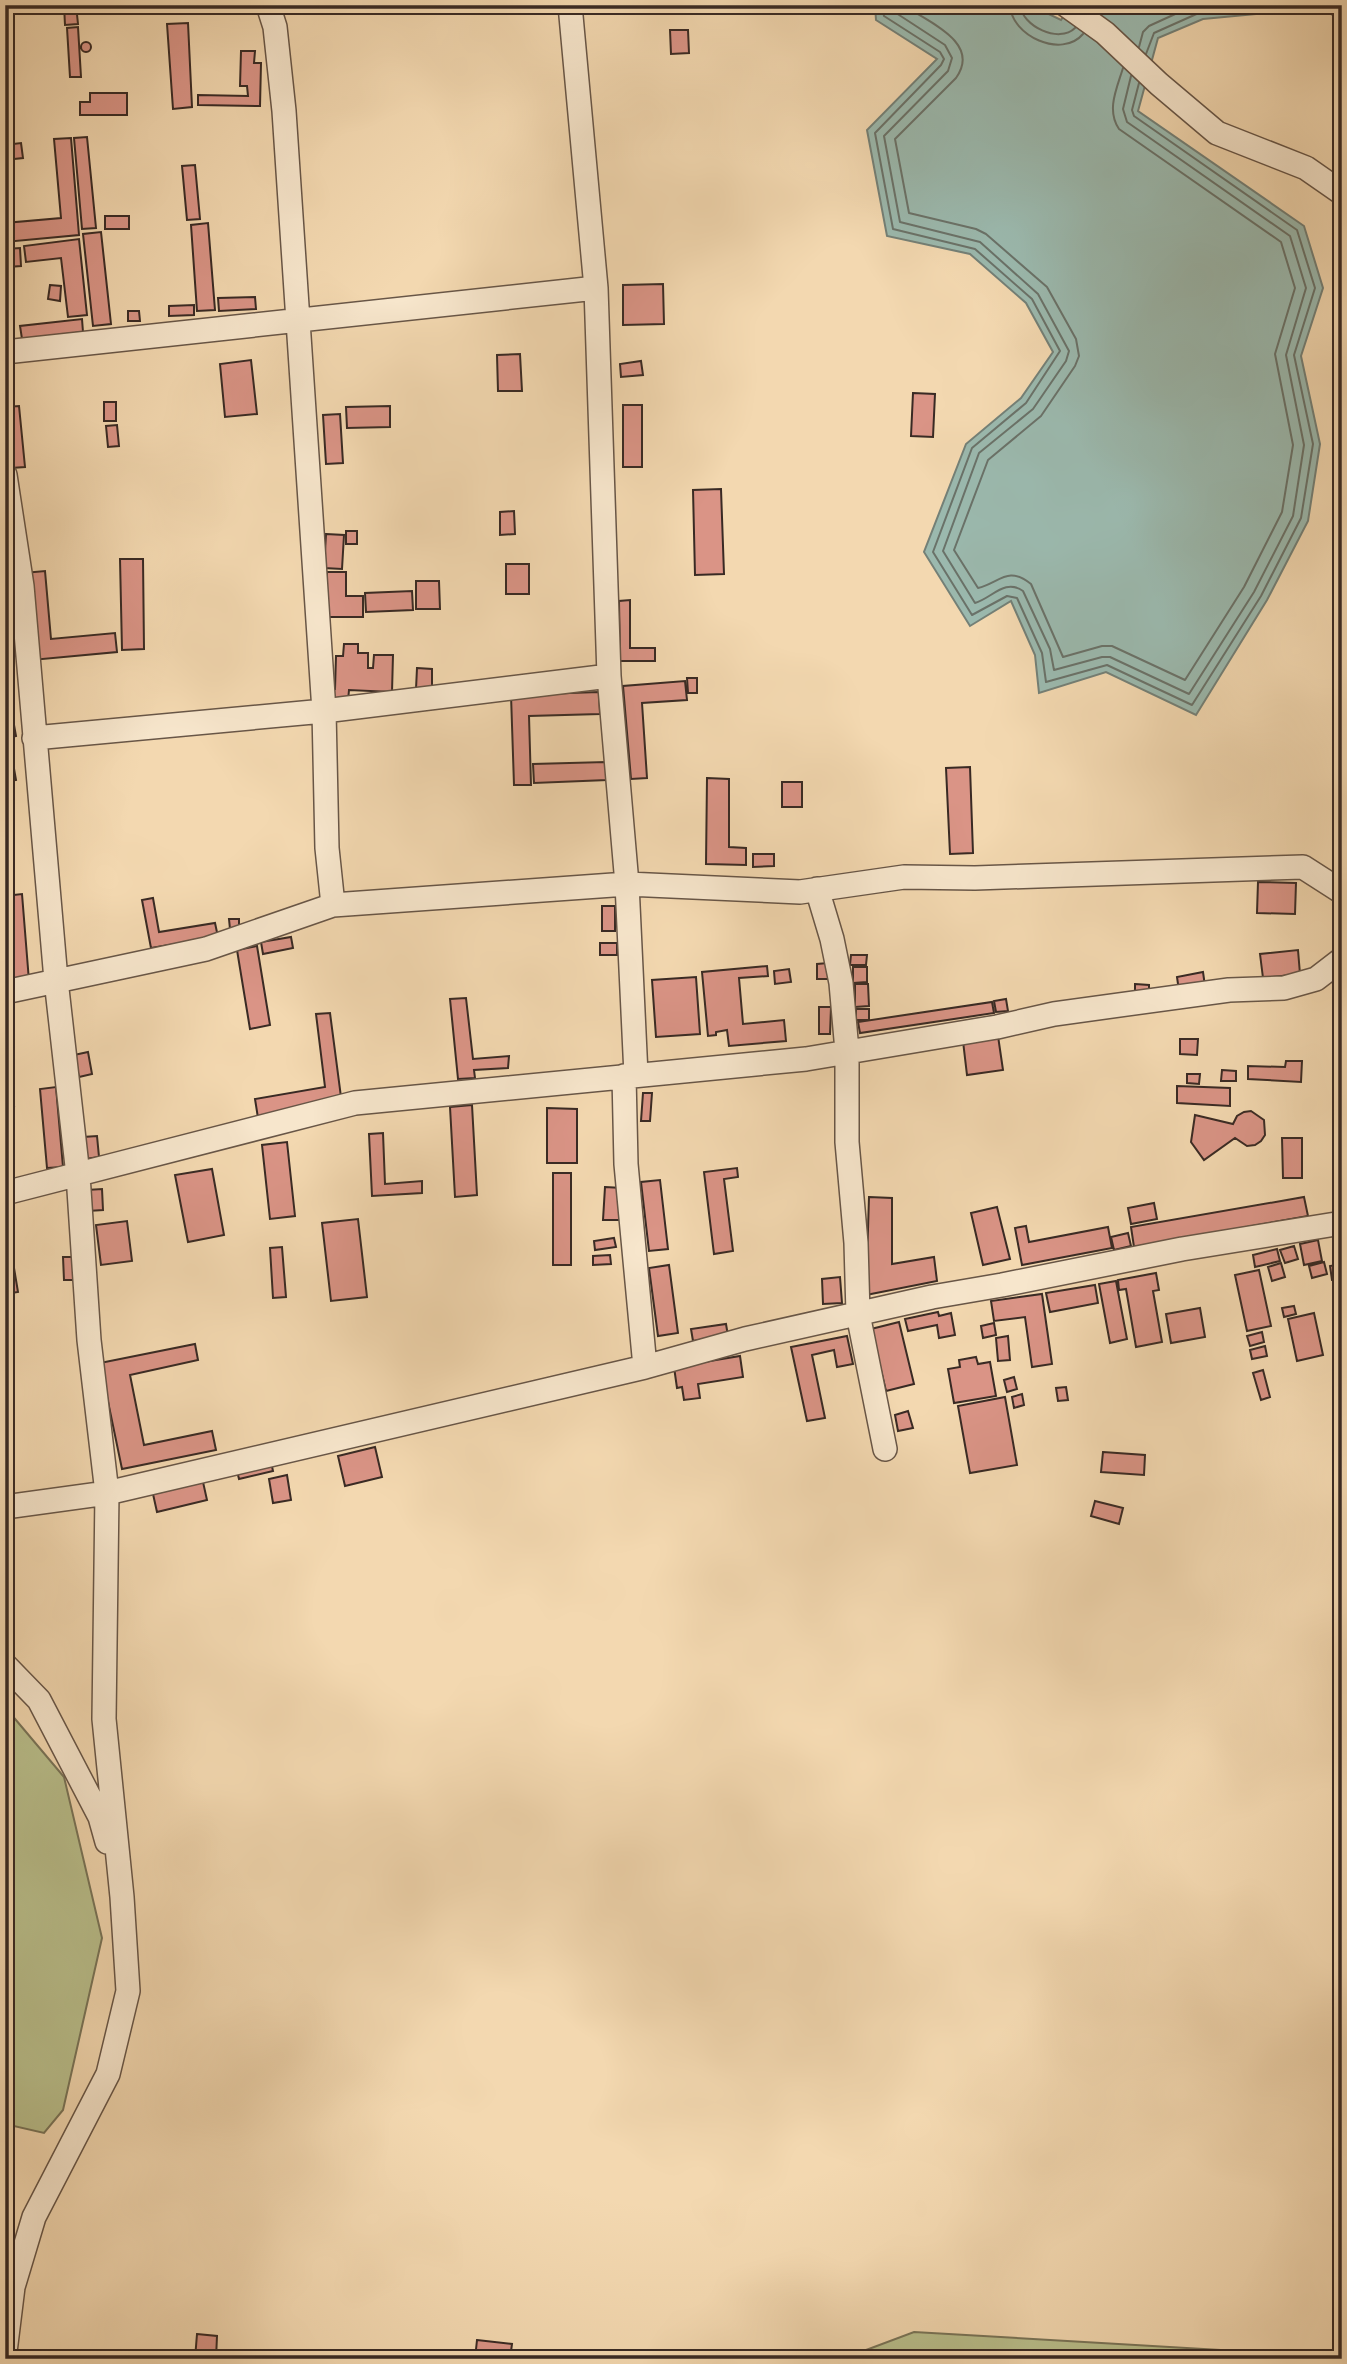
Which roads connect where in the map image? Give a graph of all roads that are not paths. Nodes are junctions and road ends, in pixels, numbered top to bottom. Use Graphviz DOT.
graph roads {
  1 [pos="268,5"];
  2 [pos="570,5"];
  3 [pos="1066,5"];
  4 [pos="1342,193"];
  5 [pos="596,289"];
  6 [pos="296,321"];
  7 [pos="5,352"];
  8 [pos="5,475"];
  9 [pos="13,588"];
  10 [pos="609,676"];
  11 [pos="324,711"];
  12 [pos="34,737"];
  13 [pos="627,884"];
  14 [pos="817,889"];
  15 [pos="1342,892"];
  16 [pos="333,905"];
  17 [pos="1342,959"];
  18 [pos="55,980"];
  19 [pos="5,992"];
  20 [pos="848,1051"];
  21 [pos="630,1076"];
  22 [pos="78,1175"];
  23 [pos="5,1193"];
  24 [pos="1342,1223"];
  25 [pos="858,1314"];
  26 [pos="645,1367"];
  27 [pos="885,1449"];
  28 [pos="107,1493"];
  29 [pos="5,1507"];
  30 [pos="5,1665"];
  31 [pos="122,1897"];
  32 [pos="5,2353"];
  1 -- 6 [label="street"];
  2 -- 5 [label="street"];
  3 -- 4 [label="street"];
  5 -- 6 [label="street"];
  5 -- 10 [label="street"];
  6 -- 7 [label="street"];
  6 -- 11 [label="street"];
  8 -- 9 [label="street"];
  9 -- 12 [label="street"];
  10 -- 11 [label="street"];
  10 -- 13 [label="street"];
  11 -- 12 [label="street"];
  11 -- 16 [label="street"];
  12 -- 18 [label="street"];
  13 -- 14 [label="street"];
  13 -- 16 [label="street"];
  13 -- 21 [label="street"];
  14 -- 15 [label="street"];
  14 -- 20 [label="street"];
  16 -- 18 [label="street"];
  17 -- 20 [label="street"];
  18 -- 19 [label="street"];
  18 -- 22 [label="street"];
  20 -- 21 [label="street"];
  20 -- 25 [label="street"];
  21 -- 22 [label="street"];
  21 -- 26 [label="street"];
  22 -- 23 [label="street"];
  22 -- 28 [label="street"];
  24 -- 25 [label="street"];
  25 -- 26 [label="street"];
  25 -- 27 [label="street"];
  26 -- 28 [label="street"];
  28 -- 29 [label="street"];
  28 -- 31 [label="street"];
  30 -- 31 [label="street"];
  31 -- 32 [label="street"];
}
